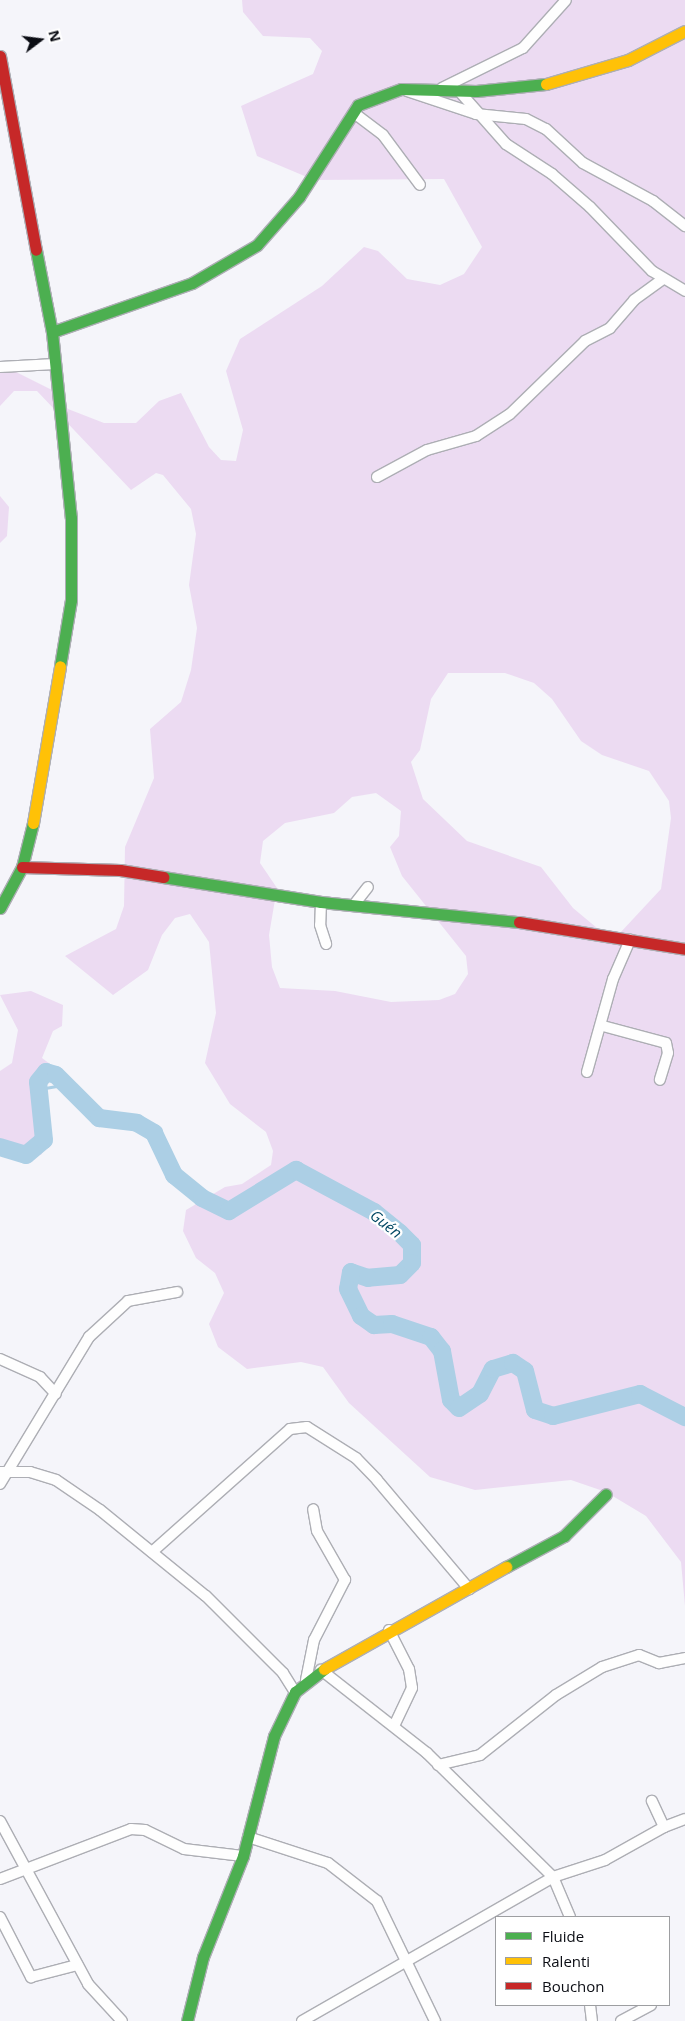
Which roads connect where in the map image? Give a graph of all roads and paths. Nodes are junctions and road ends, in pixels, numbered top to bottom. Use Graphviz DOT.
graph roads {
  1 [pos="566,0"];
  2 [pos="685,31"];
  3 [pos="0,56"];
  4 [pos="401,89"];
  5 [pos="439,90"];
  6 [pos="459,91"];
  7 [pos="354,113"];
  8 [pos="476,114"];
  9 [pos="420,185"];
  10 [pos="685,226"];
  11 [pos="663,279"];
  12 [pos="685,291"];
  13 [pos="52,332"];
  14 [pos="55,364"];
  15 [pos="0,368"];
  16 [pos="377,477"];
  17 [pos="22,867"];
  18 [pos="368,887"];
  19 [pos="321,902"];
  20 [pos="353,906"];
  21 [pos="0,908"];
  22 [pos="630,940"];
  23 [pos="326,944"];
  24 [pos="685,949"];
  25 [pos="603,1026"];
  26 [pos="587,1072"];
  27 [pos="660,1080"];
  28 [pos="177,1292"];
  29 [pos="0,1359"];
  30 [pos="56,1394"];
  31 [pos="4,1472"];
  32 [pos="0,1484"];
  33 [pos="606,1494"];
  34 [pos="313,1509"];
  35 [pos="152,1552"];
  36 [pos="469,1589"];
  37 [pos="390,1630"];
  38 [pos="685,1658"];
  39 [pos="320,1670"];
  40 [pos="306,1680"];
  41 [pos="295,1692"];
  42 [pos="394,1726"];
  43 [pos="438,1765"];
  44 [pos="652,1801"];
  45 [pos="685,1819"];
  46 [pos="0,1821"];
  47 [pos="664,1827"];
  48 [pos="248,1837"];
  49 [pos="243,1856"];
  50 [pos="24,1869"];
  51 [pos="553,1877"];
  52 [pos="0,1879"];
  53 [pos="570,1916"];
  54 [pos="0,1917"];
  55 [pos="406,1962"];
  56 [pos="77,1964"];
  57 [pos="590,2006"];
  58 [pos="649,2006"];
  59 [pos="122,2021"];
  60 [pos="187,2021"];
  61 [pos="302,2021"];
  62 [pos="435,2021"];
  63 [pos="592,2021"];
  64 [pos="621,2021"];
  1 -- 5 [label="street"];
  2 -- 6 [label="street"];
  3 -- 13 [label="street"];
  4 -- 5 [label="street"];
  4 -- 7 [label="street"];
  4 -- 8 [label="street"];
  5 -- 6 [label="street"];
  6 -- 8 [label="street"];
  7 -- 9 [label="street"];
  7 -- 13 [label="street"];
  8 -- 10 [label="street"];
  8 -- 11 [label="street"];
  11 -- 12 [label="street"];
  11 -- 16 [label="street"];
  13 -- 14 [label="street"];
  14 -- 15 [label="street"];
  14 -- 17 [label="street"];
  17 -- 19 [label="street"];
  17 -- 21 [label="street"];
  18 -- 20 [label="street"];
  19 -- 20 [label="street"];
  19 -- 23 [label="street"];
  20 -- 22 [label="street"];
  22 -- 24 [label="street"];
  22 -- 25 [label="street"];
  25 -- 26 [label="street"];
  25 -- 27 [label="street"];
  28 -- 30 [label="street"];
  29 -- 30 [label="street"];
  30 -- 31 [label="street"];
  31 -- 32 [label="street"];
  31 -- 35 [label="street"];
  33 -- 36 [label="street"];
  34 -- 40 [label="street"];
  35 -- 36 [label="street"];
  35 -- 41 [label="street"];
  36 -- 37 [label="street"];
  37 -- 39 [label="street"];
  37 -- 42 [label="street"];
  38 -- 43 [label="street"];
  39 -- 40 [label="street"];
  39 -- 42 [label="street"];
  40 -- 41 [label="street"];
  41 -- 48 [label="street"];
  42 -- 43 [label="street"];
  43 -- 51 [label="street"];
  44 -- 47 [label="street"];
  45 -- 47 [label="street"];
  46 -- 50 [label="street"];
  47 -- 51 [label="street"];
  48 -- 49 [label="street"];
  48 -- 55 [label="street"];
  49 -- 50 [label="street"];
  49 -- 60 [label="street"];
  50 -- 52 [label="street"];
  50 -- 56 [label="street"];
  51 -- 53 [label="street"];
  51 -- 55 [label="street"];
  54 -- 56 [label="street"];
  55 -- 61 [label="street"];
  55 -- 62 [label="street"];
  56 -- 59 [label="street"];
  57 -- 63 [label="street"];
  58 -- 64 [label="street"];
}
